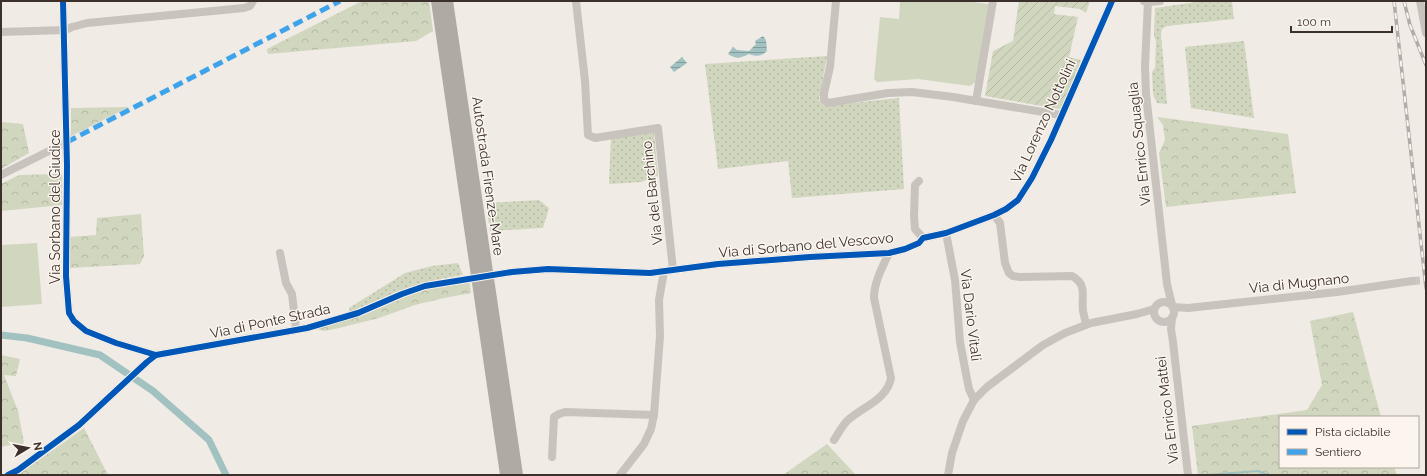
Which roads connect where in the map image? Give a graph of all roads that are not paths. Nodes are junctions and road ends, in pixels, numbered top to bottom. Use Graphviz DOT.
graph roads {
  1 [pos="63,1"];
  2 [pos="253,1"];
  3 [pos="437,1"];
  4 [pos="447,1"];
  5 [pos="576,1"];
  6 [pos="836,1"];
  7 [pos="993,1"];
  8 [pos="1112,1"];
  9 [pos="1147,1"];
  10 [pos="1160,1"];
  11 [pos="1420,1"];
  12 [pos="65,30"];
  13 [pos="1,32"];
  14 [pos="1426,32"];
  15 [pos="976,101"];
  16 [pos="1061,115"];
  17 [pos="67,142"];
  18 [pos="1,174"];
  19 [pos="918,181"];
  20 [pos="994,215"];
  21 [pos="946,232"];
  22 [pos="923,238"];
  23 [pos="280,253"];
  24 [pos="889,253"];
  25 [pos="668,271"];
  26 [pos="512,272"];
  27 [pos="1412,281"];
  28 [pos="1167,284"];
  29 [pos="1172,306"];
  30 [pos="1188,308"];
  31 [pos="1157,313"];
  32 [pos="1173,317"];
  33 [pos="1086,324"];
  34 [pos="296,329"];
  35 [pos="1173,342"];
  36 [pos="156,355"];
  37 [pos="974,400"];
  38 [pos="654,415"];
  39 [pos="834,440"];
  40 [pos="552,457"];
  41 [pos="8,475"];
  42 [pos="506,475"];
  43 [pos="517,475"];
  44 [pos="620,475"];
  45 [pos="948,475"];
  46 [pos="1188,475"];
  1 -- 12 [label="street, Via Sorbano del Giudice"];
  2 -- 12 [label="street"];
  3 -- 42 [label="highway, Autostrada Firenze-Mare"];
  4 -- 43 [label="highway, Autostrada Firenze-Mare"];
  5 -- 25 [label="street, Via del Barchino"];
  6 -- 15 [label="street, Via Lorenzo Nottolini"];
  7 -- 15 [label="street"];
  8 -- 16 [label="street, Via Lorenzo Nottolini"];
  9 -- 10 [label="street"];
  9 -- 28 [label="street, Via Enrico Squaglia"];
  11 -- 14 [label="street"];
  12 -- 13 [label="street"];
  12 -- 17 [label="street, Via Sorbano del Giudice"];
  15 -- 16 [label="street, Via Lorenzo Nottolini"];
  16 -- 20 [label="street, Via Lorenzo Nottolini"];
  17 -- 18 [label="street"];
  17 -- 36 [label="street, Via Sorbano del Giudice"];
  19 -- 22 [label="street"];
  20 -- 21 [label="street, Via Lorenzo Nottolini"];
  20 -- 33 [label="street"];
  21 -- 22 [label="street, Via di Sorbano del Vescovo"];
  21 -- 37 [label="street, Via Dario Vitali"];
  22 -- 24 [label="street, Via di Sorbano del Vescovo"];
  23 -- 34 [label="street"];
  24 -- 25 [label="street, Via di Sorbano del Vescovo"];
  24 -- 39 [label="street"];
  25 -- 26 [label="street, Via di Sorbano del Vescovo"];
  25 -- 38 [label="street"];
  26 -- 34 [label="street, Via di Ponte Strada"];
  27 -- 30 [label="street, Via di Mugnano"];
  28 -- 29 [label="street, Via Enrico Squaglia"];
  28 -- 31 [label="street"];
  29 -- 30 [label="street, Via di Mugnano"];
  29 -- 31 [label="street, Via di Mugnano"];
  29 -- 32 [label="street, Via Enrico Mattei"];
  30 -- 32 [label="street, Via di Mugnano"];
  31 -- 32 [label="street, Via di Mugnano"];
  31 -- 33 [label="street"];
  31 -- 35 [label="street, Via Enrico Mattei"];
  32 -- 35 [label="street, Via Enrico Mattei"];
  33 -- 37 [label="street"];
  34 -- 36 [label="street, Via di Ponte Strada"];
  35 -- 46 [label="street, Via Enrico Mattei"];
  36 -- 41 [label="street"];
  37 -- 45 [label="street"];
  38 -- 40 [label="street"];
  38 -- 44 [label="street"];
}
